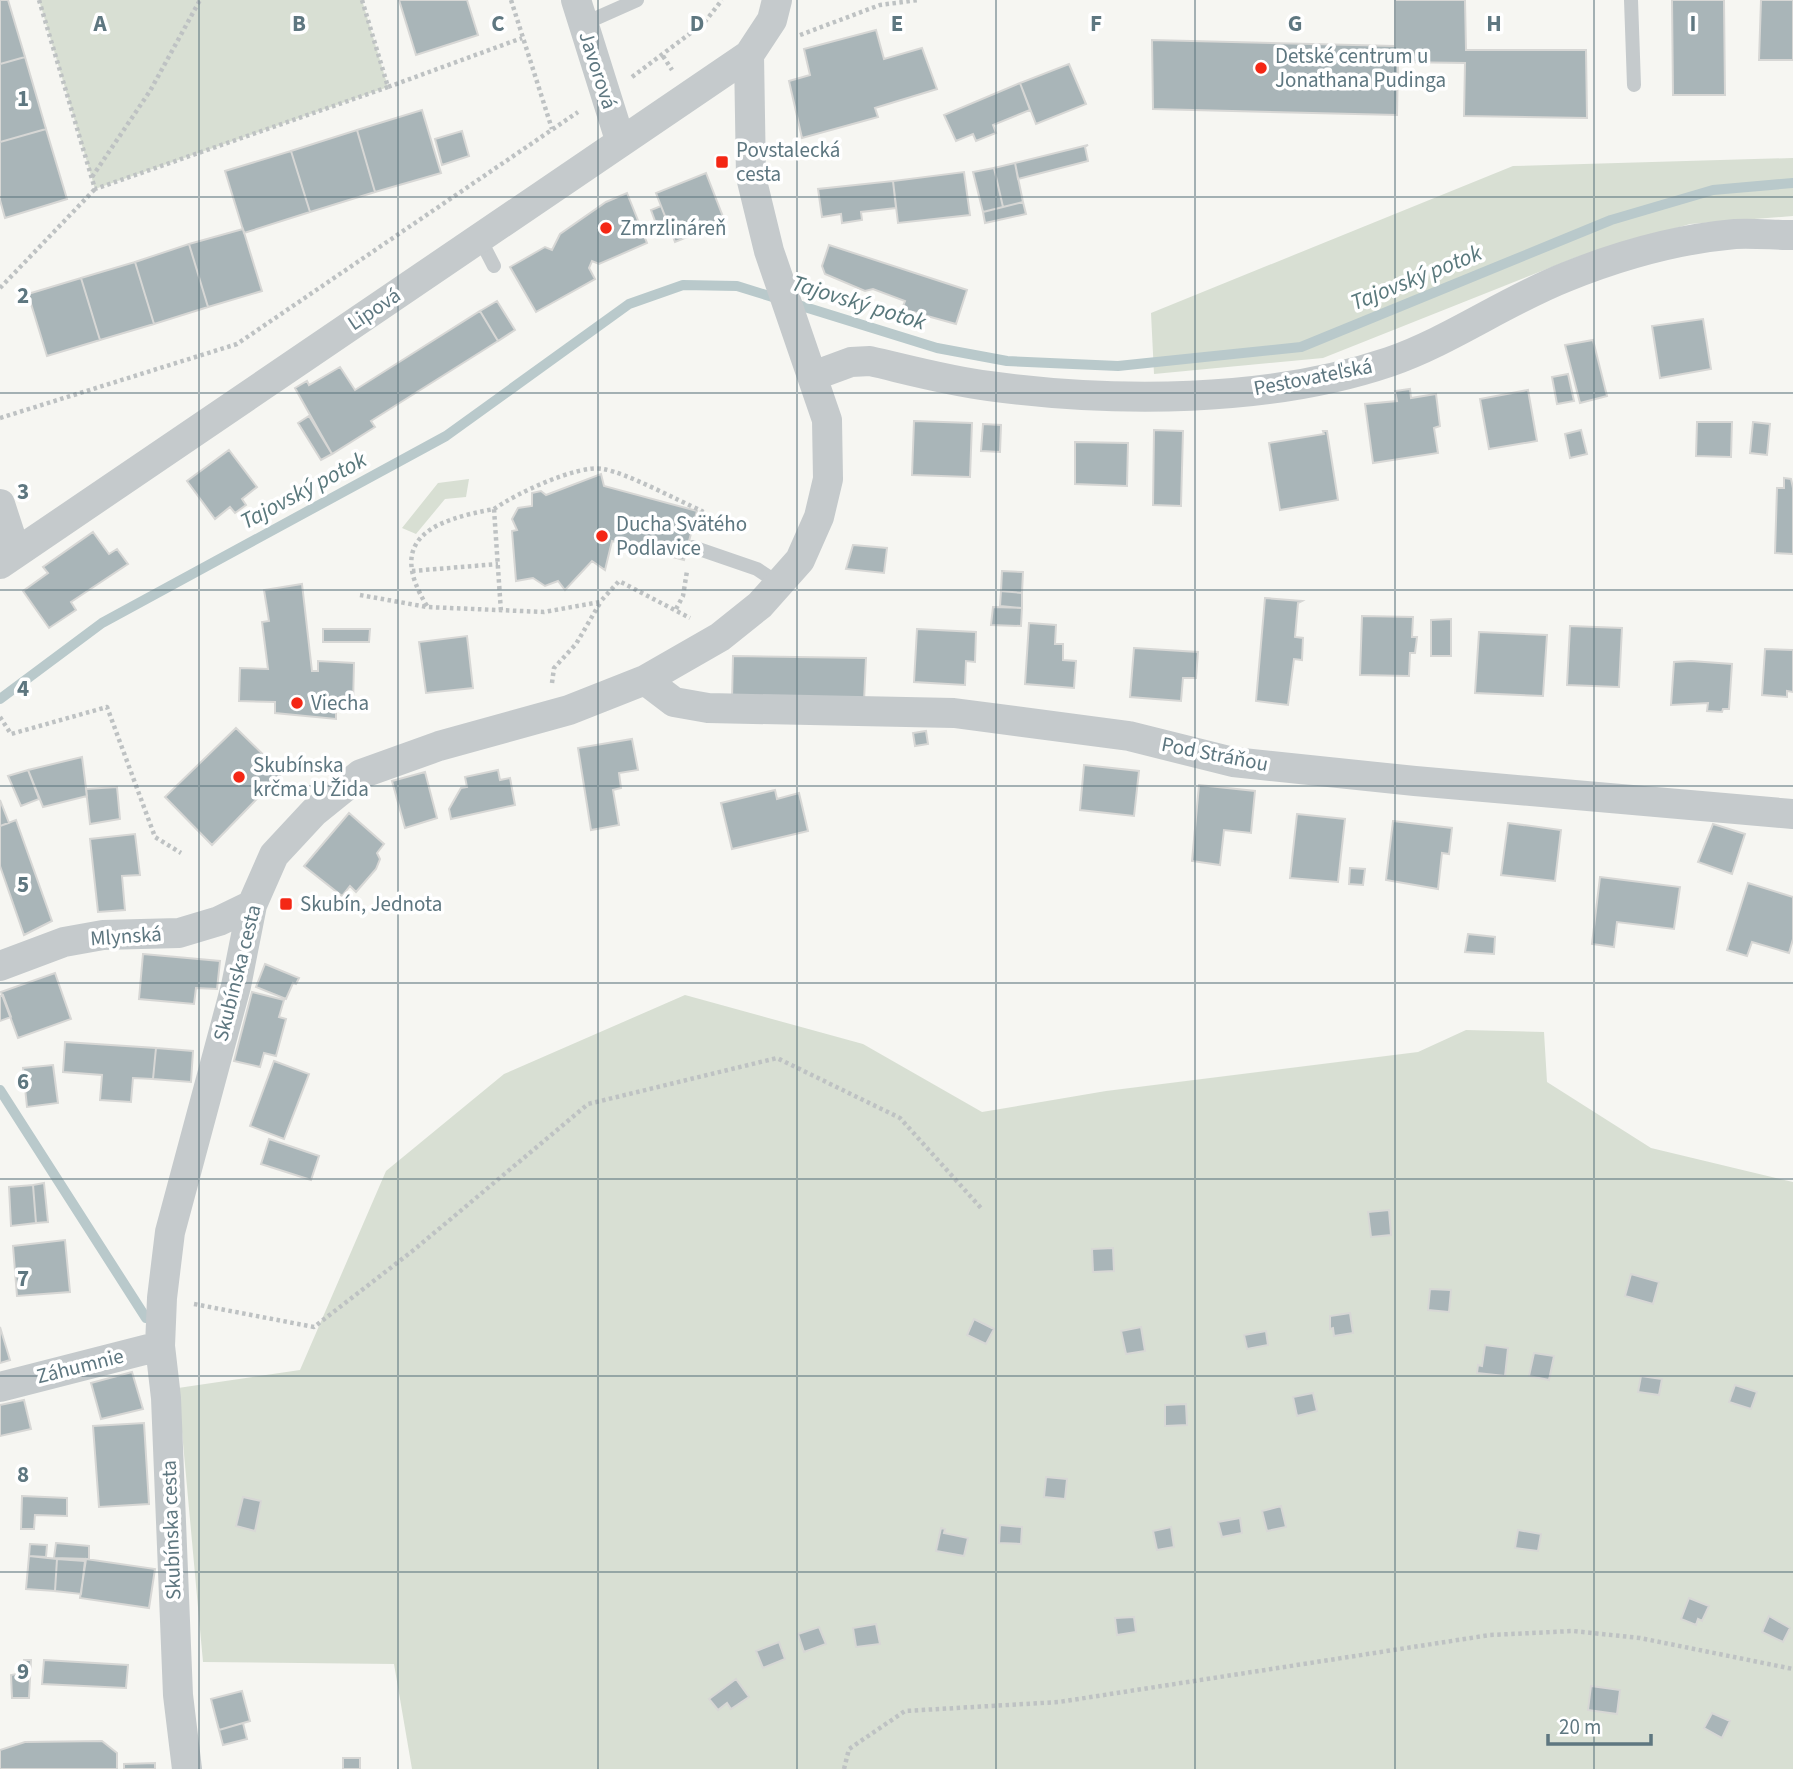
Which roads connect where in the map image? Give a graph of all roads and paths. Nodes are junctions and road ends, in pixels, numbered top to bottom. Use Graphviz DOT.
graph roads {
  1 [pos="39,0"];
  2 [pos="200,0"];
  3 [pos="362,0"];
  4 [pos="510,0"];
  5 [pos="637,0"];
  6 [pos="722,0"];
  7 [pos="776,0"];
  8 [pos="918,0"];
  9 [pos="1631,0"];
  10 [pos="579,12"];
  11 [pos="799,35"];
  12 [pos="522,38"];
  13 [pos="749,55"];
  14 [pos="625,81"];
  15 [pos="1634,85"];
  16 [pos="388,87"];
  17 [pos="583,108"];
  18 [pos="552,128"];
  19 [pos="620,141"];
  20 [pos="91,178"];
  21 [pos="95,190"];
  22 [pos="1793,235"];
  23 [pos="479,237"];
  24 [pos="494,266"];
  25 [pos="0,288"];
  26 [pos="813,376"];
  27 [pos="0,418"];
  28 [pos="0,504"];
  29 [pos="494,509"];
  30 [pos="693,547"];
  31 [pos="8,559"];
  32 [pos="498,564"];
  33 [pos="412,571"];
  34 [pos="778,583"];
  35 [pos="360,595"];
  36 [pos="600,602"];
  37 [pos="427,607"];
  38 [pos="676,609"];
  39 [pos="501,612"];
  40 [pos="694,620"];
  41 [pos="550,679"];
  42 [pos="645,680"];
  43 [pos="2,718"];
  44 [pos="1793,814"];
  45 [pos="181,853"];
  46 [pos="252,905"];
  47 [pos="0,967"];
  48 [pos="981,1208"];
  49 [pos="162,1298"];
  50 [pos="160,1346"];
  51 [pos="0,1387"];
  52 [pos="1793,1669"];
  53 [pos="187,1769"];
  54 [pos="844,1769"];
  1 -- 20 [label="path"];
  2 -- 20 [label="path"];
  3 -- 16 [label="path"];
  4 -- 12 [label="path"];
  5 -- 10 [label="lane"];
  6 -- 14 [label="path"];
  7 -- 13 [label="street"];
  8 -- 11 [label="path"];
  9 -- 15 [label="lane"];
  10 -- 19 [label="street, Javorová"];
  12 -- 16 [label="path"];
  12 -- 18 [label="path"];
  13 -- 19 [label="street, Lipová"];
  13 -- 26 [label="street, Skubínska cesta"];
  16 -- 21 [label="path"];
  17 -- 18 [label="path"];
  18 -- 27 [label="path"];
  19 -- 23 [label="street, Lipová"];
  20 -- 21 [label="path"];
  21 -- 25 [label="path"];
  22 -- 26 [label="street, Pestovateľská"];
  23 -- 24 [label="lane"];
  23 -- 31 [label="street, Lipová"];
  26 -- 34 [label="street, Skubínska cesta"];
  28 -- 31 [label="street"];
  29 -- 30 [label="path"];
  29 -- 32 [label="path"];
  29 -- 33 [label="path"];
  30 -- 34 [label="lane"];
  30 -- 38 [label="path"];
  32 -- 33 [label="path"];
  32 -- 39 [label="path"];
  33 -- 37 [label="path"];
  34 -- 42 [label="street, Skubínska cesta"];
  35 -- 37 [label="path"];
  36 -- 38 [label="path"];
  36 -- 39 [label="path"];
  36 -- 41 [label="path"];
  37 -- 39 [label="path"];
  38 -- 40 [label="path"];
  42 -- 44 [label="street, Pod Stráňou"];
  42 -- 46 [label="street, Skubínska cesta"];
  43 -- 45 [label="path"];
  46 -- 47 [label="street, Mlynská"];
  46 -- 49 [label="street, Skubínska cesta"];
  48 -- 49 [label="path"];
  49 -- 50 [label="street, Skubínska cesta"];
  50 -- 51 [label="street, Záhumnie"];
  50 -- 53 [label="street, Skubínska cesta"];
  52 -- 54 [label="path"];
}
